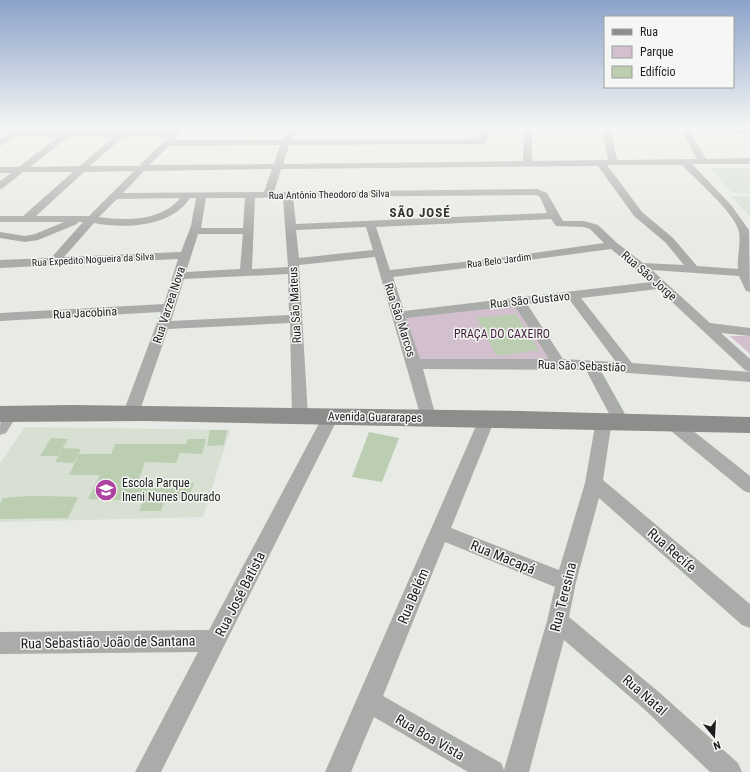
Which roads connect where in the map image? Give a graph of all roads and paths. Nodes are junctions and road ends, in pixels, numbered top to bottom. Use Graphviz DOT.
graph roads {
  1 [pos="27,165"];
  2 [pos="86,165"];
  3 [pos="145,165"];
  4 [pos="399,165"];
  5 [pos="603,165"];
  6 [pos="688,165"];
  7 [pos="278,166"];
  8 [pos="142,168"];
  9 [pos="22,169"];
  10 [pos="82,169"];
  11 [pos="0,170"];
  12 [pos="0,186"];
  13 [pos="250,195"];
  14 [pos="268,195"];
  15 [pos="288,195"];
  16 [pos="114,196"];
  17 [pos="187,196"];
  18 [pos="201,196"];
  19 [pos="554,216"];
  20 [pos="0,219"];
  21 [pos="24,219"];
  22 [pos="88,219"];
  23 [pos="370,224"];
  24 [pos="0,225"];
  25 [pos="290,227"];
  26 [pos="747,230"];
  27 [pos="194,231"];
  28 [pos="248,231"];
  29 [pos="0,235"];
  30 [pos="613,245"];
  31 [pos="378,253"];
  32 [pos="185,255"];
  33 [pos="55,261"];
  34 [pos="0,264"];
  35 [pos="294,266"];
  36 [pos="640,266"];
  37 [pos="694,270"];
  38 [pos="246,272"];
  39 [pos="747,273"];
  40 [pos="385,274"];
  41 [pos="179,276"];
  42 [pos="660,285"];
  43 [pos="750,288"];
  44 [pos="573,296"];
  45 [pos="519,302"];
  46 [pos="169,308"];
  47 [pos="400,315"];
  48 [pos="0,317"];
  49 [pos="296,319"];
  50 [pos="163,325"];
  51 [pos="707,327"];
  52 [pos="750,332"];
  53 [pos="414,364"];
  54 [pos="559,364"];
  55 [pos="750,366"];
  56 [pos="592,367"];
  57 [pos="628,367"];
  58 [pos="750,377"];
  59 [pos="131,413"];
  60 [pos="300,416"];
  61 [pos="332,416"];
  62 [pos="428,417"];
  63 [pos="3,419"];
  64 [pos="487,419"];
  65 [pos="612,420"];
  66 [pos="671,422"];
  67 [pos="750,425"];
  68 [pos="594,483"];
  69 [pos="750,486"];
  70 [pos="440,532"];
  71 [pos="566,582"];
  72 [pos="750,618"];
  73 [pos="558,621"];
  74 [pos="215,641"];
  75 [pos="0,643"];
  76 [pos="369,702"];
  77 [pos="148,772"];
  78 [pos="338,772"];
  79 [pos="492,772"];
  80 [pos="516,772"];
  81 [pos="729,772"];
  1 -- 9 [label="street"];
  2 -- 10 [label="street"];
  3 -- 8 [label="street"];
  4 -- 7 [label="street"];
  5 -- 37 [label="street"];
  6 -- 26 [label="street"];
  7 -- 8 [label="street"];
  7 -- 14 [label="street"];
  8 -- 10 [label="street"];
  8 -- 16 [label="street"];
  9 -- 10 [label="street"];
  9 -- 11 [label="street"];
  9 -- 12 [label="street"];
  10 -- 21 [label="street"];
  13 -- 14 [label="street, Rua Antônio Theodoro da Silva"];
  13 -- 18 [label="street, Rua Antônio Theodoro da Silva"];
  13 -- 28 [label="street"];
  14 -- 15 [label="street, Rua Antônio Theodoro da Silva"];
  15 -- 19 [label="street, Rua Antônio Theodoro da Silva"];
  15 -- 25 [label="street, Rua São Mateus"];
  16 -- 17 [label="street, Rua Antônio Theodoro da Silva"];
  16 -- 22 [label="street"];
  17 -- 18 [label="street, Rua Antônio Theodoro da Silva"];
  17 -- 22 [label="street"];
  18 -- 27 [label="street, Rua Varzea Nova"];
  19 -- 23 [label="street"];
  19 -- 30 [label="street, Rua São Jorge"];
  20 -- 21 [label="street"];
  21 -- 22 [label="street"];
  21 -- 24 [label="street"];
  22 -- 29 [label="street"];
  22 -- 33 [label="street"];
  23 -- 25 [label="street"];
  23 -- 31 [label="street, Rua São Marcos"];
  25 -- 35 [label="street, Rua São Mateus"];
  26 -- 39 [label="street"];
  27 -- 28 [label="street"];
  27 -- 32 [label="street, Rua Varzea Nova"];
  28 -- 38 [label="street"];
  30 -- 36 [label="street, Rua São Jorge"];
  30 -- 40 [label="street, Rua Belo Jardim"];
  31 -- 35 [label="street"];
  31 -- 40 [label="street, Rua São Marcos"];
  32 -- 33 [label="street, Rua Expedito Nogueira da Silva"];
  32 -- 41 [label="street, Rua Varzea Nova"];
  33 -- 34 [label="street, Rua Expedito Nogueira da Silva"];
  35 -- 38 [label="street"];
  35 -- 49 [label="street, Rua São Mateus"];
  36 -- 37 [label="street"];
  36 -- 42 [label="street, Rua São Jorge"];
  37 -- 39 [label="street"];
  38 -- 41 [label="street"];
  39 -- 43 [label="street"];
  40 -- 47 [label="street, Rua São Marcos"];
  41 -- 46 [label="street, Rua Varzea Nova"];
  42 -- 44 [label="street, Rua São Gustavo"];
  42 -- 51 [label="street, Rua São Jorge"];
  44 -- 45 [label="street, Rua São Gustavo"];
  44 -- 57 [label="street"];
  45 -- 47 [label="street, Rua São Gustavo"];
  45 -- 54 [label="street"];
  46 -- 48 [label="street, Rua Jacobina"];
  46 -- 50 [label="street, Rua Varzea Nova"];
  47 -- 53 [label="street, Rua São Marcos"];
  49 -- 50 [label="street"];
  49 -- 60 [label="street, Rua São Mateus"];
  50 -- 59 [label="street, Rua Varzea Nova"];
  51 -- 52 [label="street"];
  51 -- 55 [label="street, Rua São Jorge"];
  53 -- 54 [label="street, Rua São Sebastião"];
  53 -- 62 [label="street, Rua São Marcos"];
  54 -- 56 [label="street, Rua São Sebastião"];
  56 -- 57 [label="street, Rua São Sebastião"];
  56 -- 65 [label="street"];
  57 -- 58 [label="street, Rua São Sebastião"];
  59 -- 60 [label="street, Avenida Guararapes"];
  59 -- 63 [label="street, Avenida Guararapes"];
  60 -- 61 [label="street, Avenida Guararapes"];
  61 -- 62 [label="street, Avenida Guararapes"];
  61 -- 74 [label="street, Rua José Batista"];
  62 -- 64 [label="street, Avenida Guararapes"];
  64 -- 65 [label="street, Avenida Guararapes"];
  64 -- 70 [label="street, Rua Belém"];
  65 -- 66 [label="street, Avenida Guararapes"];
  65 -- 68 [label="street, Rua Teresina"];
  66 -- 67 [label="street, Avenida Guararapes"];
  66 -- 69 [label="street"];
  68 -- 71 [label="street, Rua Teresina"];
  68 -- 72 [label="street, Rua Recife"];
  70 -- 71 [label="street, Rua Macapá"];
  70 -- 76 [label="street, Rua Belém"];
  71 -- 73 [label="street, Rua Teresina"];
  73 -- 80 [label="street, Rua Teresina"];
  73 -- 81 [label="street, Rua Natal"];
  74 -- 75 [label="street, Rua Sebastião João de Santana"];
  74 -- 77 [label="street, Rua José Batista"];
  76 -- 78 [label="street, Rua Belém"];
  76 -- 79 [label="street, Rua Boa Vista"];
}
